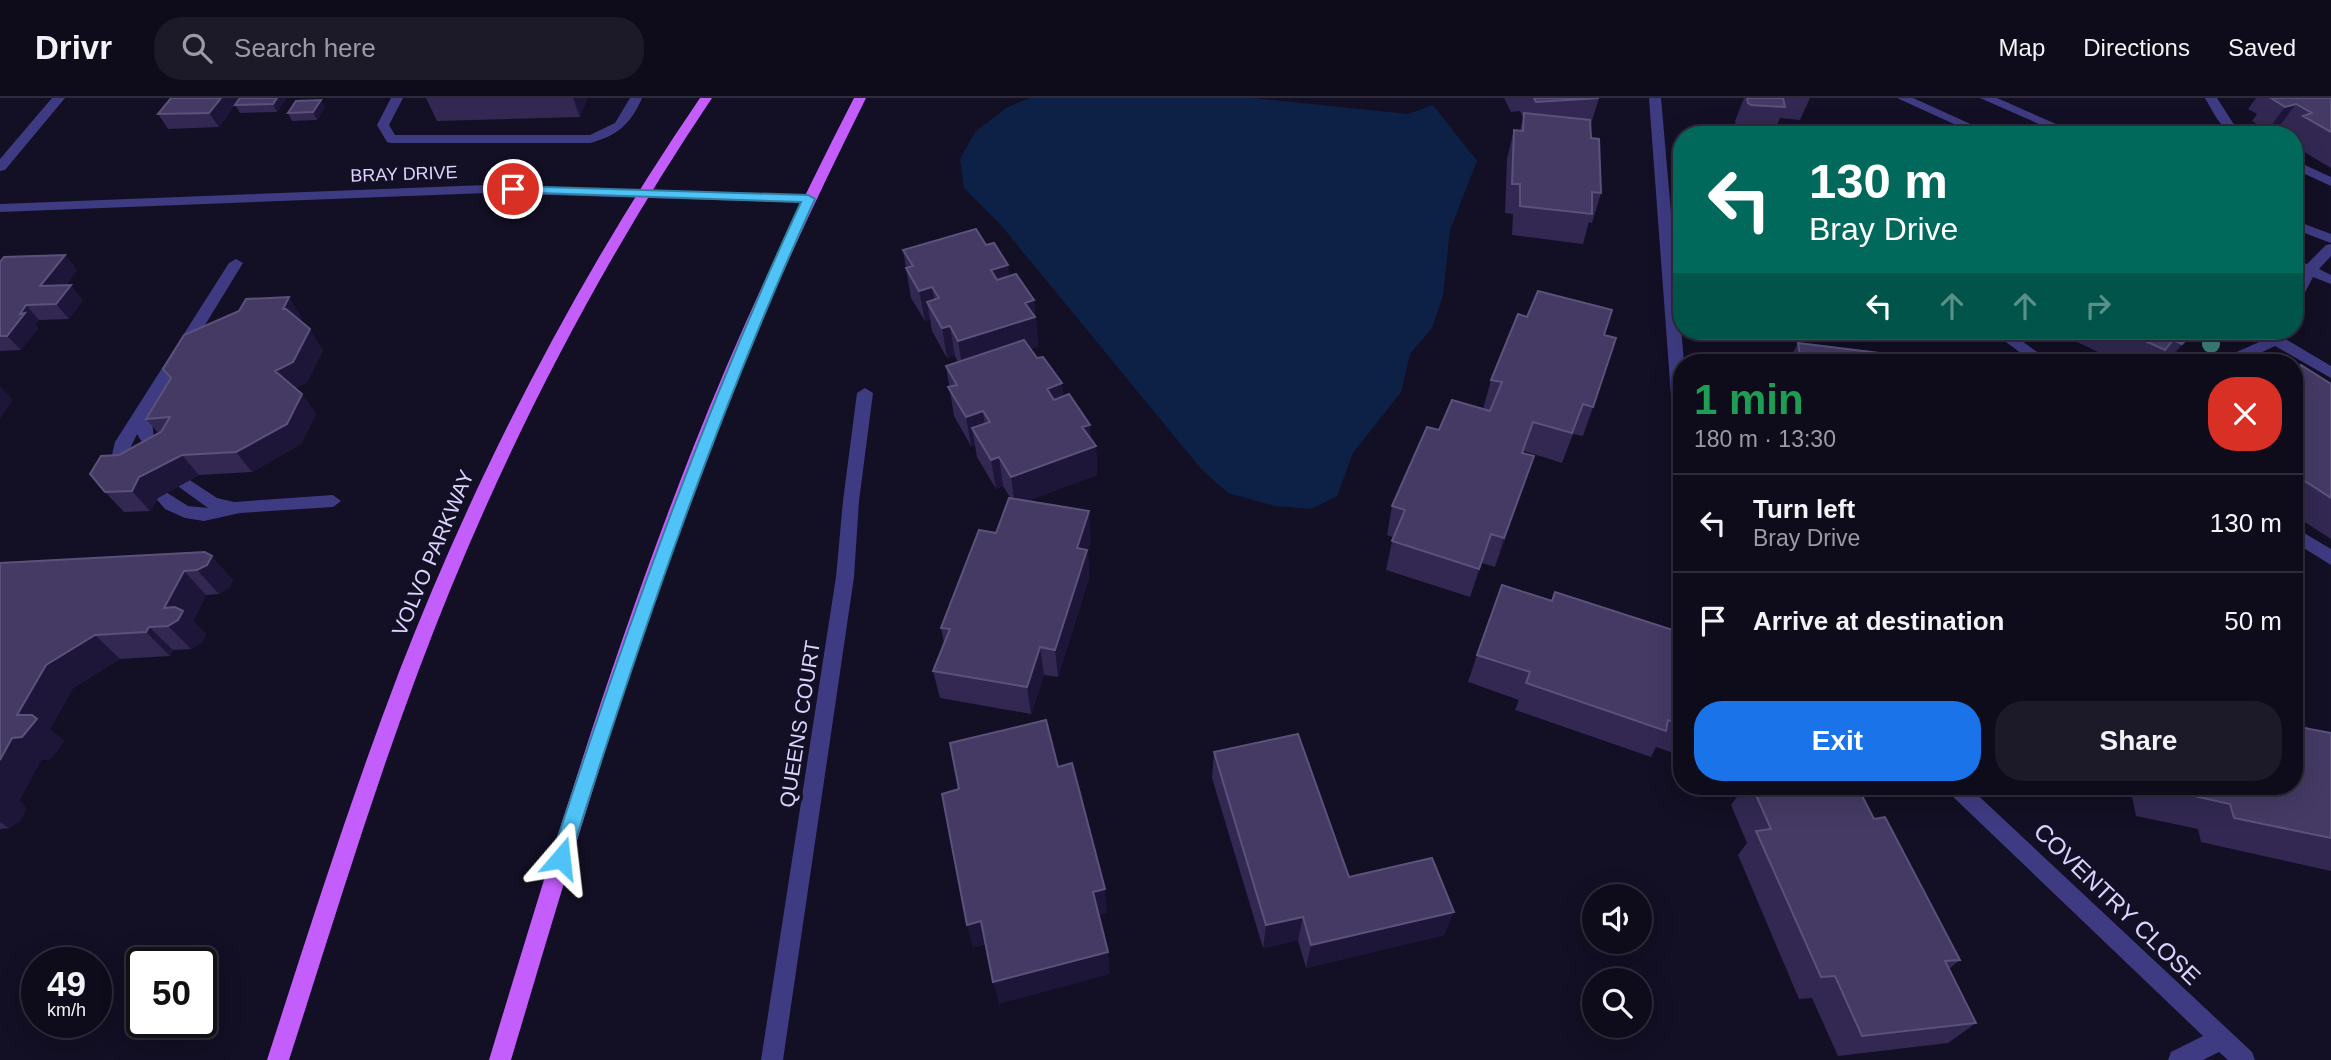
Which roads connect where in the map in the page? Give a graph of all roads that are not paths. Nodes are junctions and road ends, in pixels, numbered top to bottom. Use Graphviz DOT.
graph roads {
  1 [pos="58,98"];
  2 [pos="397,98"];
  3 [pos="636,98"];
  4 [pos="706,98"];
  5 [pos="860,98"];
  6 [pos="1655,98"];
  7 [pos="1903,98"];
  8 [pos="1986,98"];
  9 [pos="2215,98"];
  10 [pos="1968,126"];
  11 [pos="2054,126"];
  12 [pos="2230,126"];
  13 [pos="0,167"];
  14 [pos="2303,168"];
  15 [pos="2331,182"];
  16 [pos="640,193"];
  17 [pos="808,199"];
  18 [pos="0,208"];
  19 [pos="2303,228"];
  20 [pos="2331,239"];
  21 [pos="2331,247"];
  22 [pos="236,263"];
  23 [pos="2303,268"];
  24 [pos="2309,271"];
  25 [pos="2331,280"];
  26 [pos="2303,283"];
  27 [pos="1673,323"];
  28 [pos="2011,340"];
  29 [pos="2264,340"];
  30 [pos="2283,340"];
  31 [pos="2031,354"];
  32 [pos="2241,354"];
  33 [pos="2331,373"];
  34 [pos="865,393"];
  35 [pos="143,414"];
  36 [pos="163,461"];
  37 [pos="140,474"];
  38 [pos="185,483"];
  39 [pos="161,495"];
  40 [pos="333,501"];
  41 [pos="240,507"];
  42 [pos="2303,539"];
  43 [pos="2331,558"];
  44 [pos="1964,795"];
  45 [pos="2221,1039"];
  46 [pos="278,1060"];
  47 [pos="500,1060"];
  48 [pos="772,1060"];
  49 [pos="2179,1060"];
  50 [pos="2244,1060"];
  1 -- 13 [label="street"];
  2 -- 3 [label="street"];
  4 -- 16 [label="main road, VOLVO PARKWAY"];
  5 -- 17 [label="main road"];
  6 -- 27 [label="street"];
  7 -- 10 [label="street"];
  8 -- 11 [label="street"];
  9 -- 12 [label="street"];
  14 -- 15 [label="street"];
  16 -- 17 [label="street, BRAY DRIVE"];
  16 -- 18 [label="street, BRAY DRIVE"];
  16 -- 46 [label="main road, VOLVO PARKWAY"];
  17 -- 47 [label="main road"];
  19 -- 20 [label="street"];
  21 -- 24 [label="street"];
  22 -- 35 [label="street"];
  23 -- 24 [label="street"];
  24 -- 25 [label="street"];
  24 -- 26 [label="street"];
  28 -- 31 [label="street"];
  29 -- 32 [label="street"];
  30 -- 33 [label="street"];
  34 -- 48 [label="street, QUEENS COURT"];
  35 -- 36 [label="street"];
  35 -- 37 [label="street"];
  38 -- 41 [label="street"];
  39 -- 41 [label="street"];
  40 -- 41 [label="street"];
  42 -- 43 [label="street"];
  44 -- 45 [label="street, COVENTRY CLOSE"];
  45 -- 49 [label="street"];
  45 -- 50 [label="street, COVENTRY CLOSE"];
}
